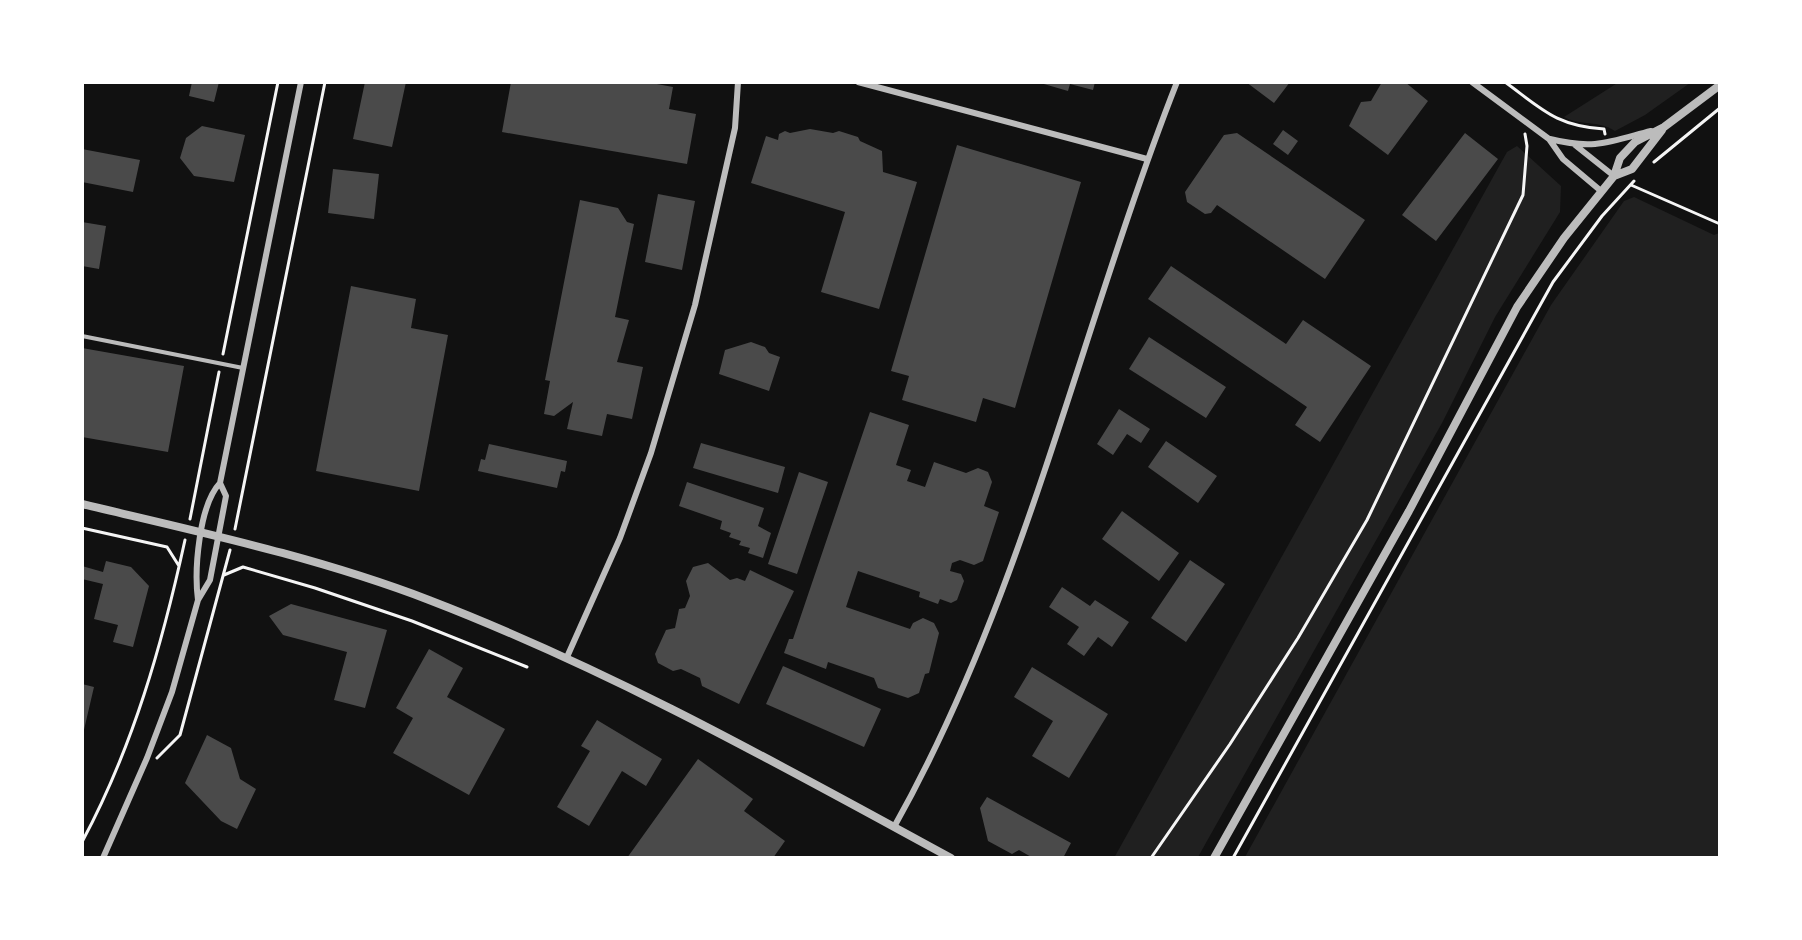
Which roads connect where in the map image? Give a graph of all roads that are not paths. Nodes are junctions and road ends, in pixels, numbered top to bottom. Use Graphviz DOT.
graph roads {
  1 [pos="301,82"];
  2 [pos="738,82"];
  3 [pos="858,82"];
  4 [pos="1177,82"];
  5 [pos="1472,82"];
  6 [pos="1719,85"];
  7 [pos="1665,127"];
  8 [pos="1549,139"];
  9 [pos="1574,145"];
  10 [pos="1147,159"];
  11 [pos="1614,176"];
  12 [pos="1601,191"];
  13 [pos="82,336"];
  14 [pos="244,368"];
  15 [pos="220,483"];
  16 [pos="82,504"];
  17 [pos="202,532"];
  18 [pos="220,536"];
  19 [pos="198,600"];
  20 [pos="567,657"];
  21 [pos="894,827"];
  22 [pos="103,858"];
  23 [pos="951,858"];
  24 [pos="1214,858"];
  1 -- 14 [label="street"];
  2 -- 20 [label="street"];
  3 -- 10 [label="street"];
  4 -- 10 [label="street"];
  5 -- 8 [label="street"];
  6 -- 7 [label="street"];
  7 -- 9 [label="street"];
  7 -- 11 [label="street"];
  7 -- 11 [label="street"];
  8 -- 9 [label="street"];
  8 -- 12 [label="street"];
  9 -- 11 [label="street"];
  10 -- 21 [label="street"];
  11 -- 12 [label="street"];
  12 -- 24 [label="street"];
  13 -- 14 [label="lane"];
  14 -- 15 [label="street"];
  15 -- 17 [label="street"];
  15 -- 18 [label="street"];
  16 -- 17 [label="street"];
  17 -- 18 [label="street"];
  17 -- 19 [label="street"];
  18 -- 19 [label="street"];
  18 -- 20 [label="street"];
  19 -- 22 [label="street"];
  20 -- 21 [label="street"];
  21 -- 23 [label="street"];
}
